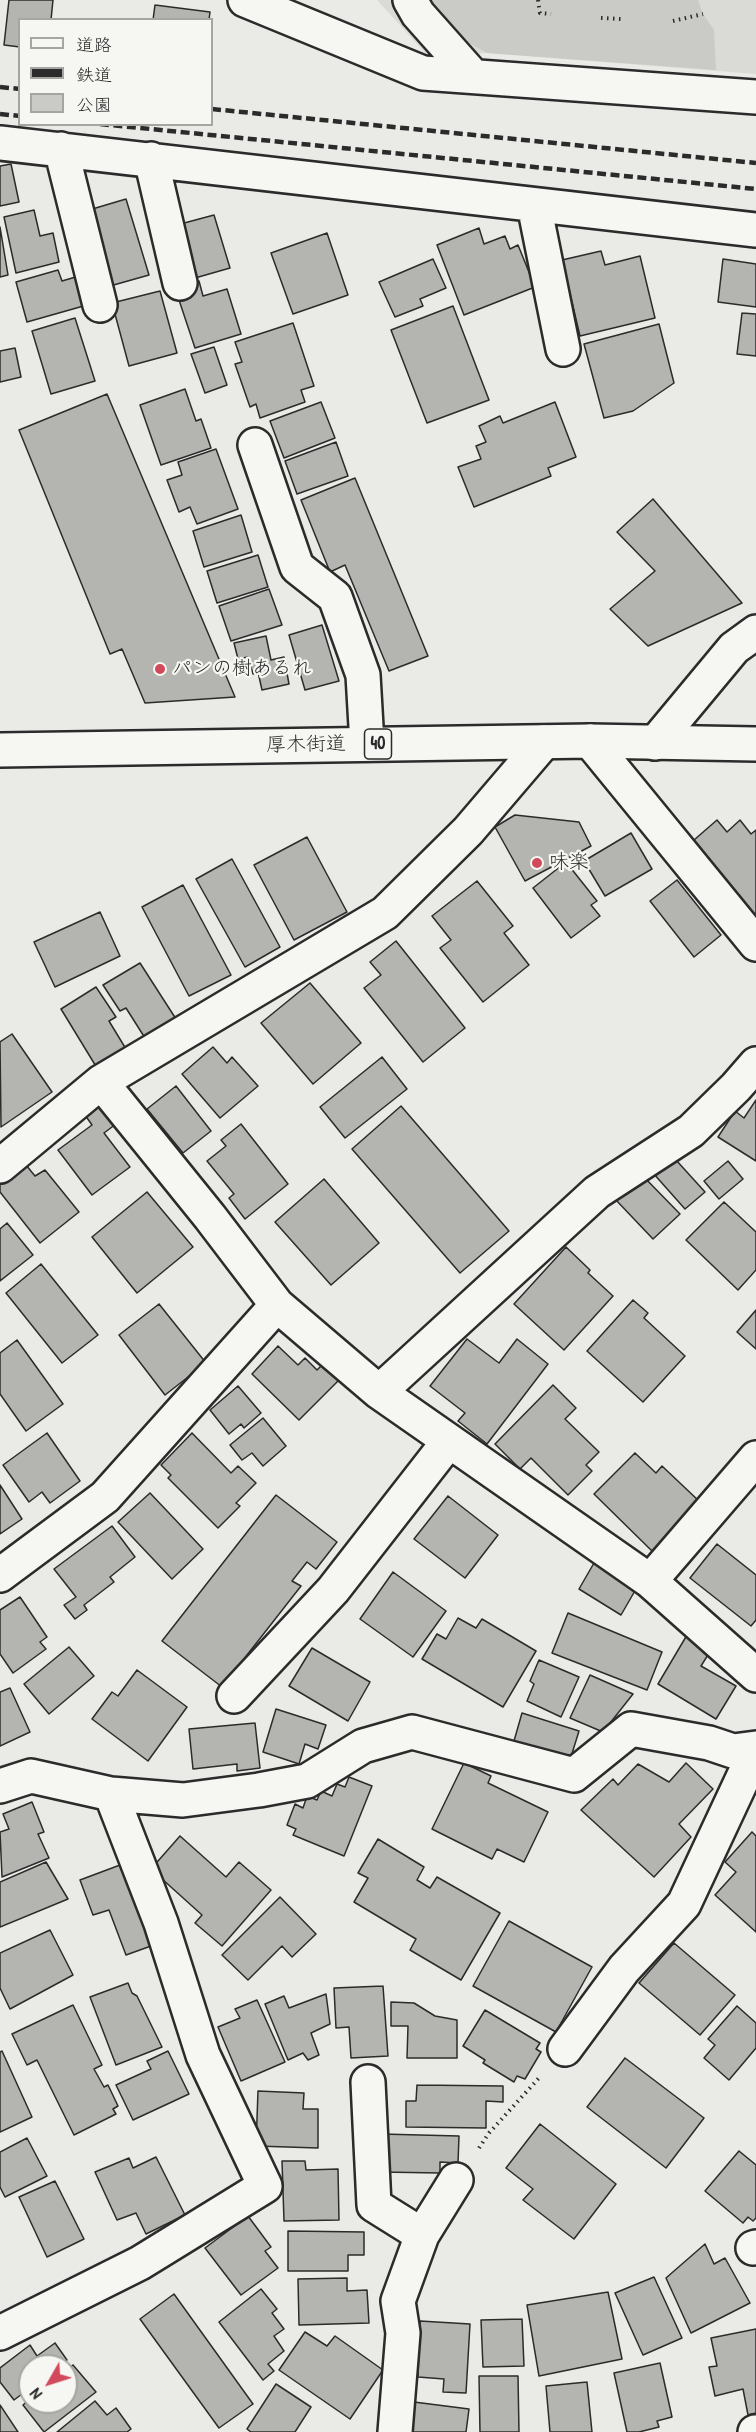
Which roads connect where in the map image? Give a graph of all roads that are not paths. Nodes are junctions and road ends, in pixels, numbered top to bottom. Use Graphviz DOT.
graph roads {
  1 [pos="245,0"];
  2 [pos="410,0"];
  3 [pos="473,76"];
  4 [pos="756,97"];
  5 [pos="0,143"];
  6 [pos="61,149"];
  7 [pos="151,159"];
  8 [pos="534,205"];
  9 [pos="756,230"];
  10 [pos="180,283"];
  11 [pos="100,304"];
  12 [pos="563,349"];
  13 [pos="255,445"];
  14 [pos="756,632"];
  15 [pos="590,741"];
  16 [pos="544,742"];
  17 [pos="655,743"];
  18 [pos="367,744"];
  19 [pos="756,744"];
  20 [pos="0,750"];
  21 [pos="756,944"];
  22 [pos="756,1064"];
  23 [pos="101,1082"];
  24 [pos="0,1166"];
  25 [pos="277,1305"];
  26 [pos="379,1392"];
  27 [pos="449,1441"];
  28 [pos="756,1458"];
  29 [pos="0,1575"];
  30 [pos="650,1581"];
  31 [pos="756,1675"];
  32 [pos="234,1696"];
  33 [pos="756,1749"];
  34 [pos="0,1785"];
  35 [pos="111,1794"];
  36 [pos="565,2049"];
  37 [pos="368,2082"];
  38 [pos="456,2180"];
  39 [pos="422,2235"];
  40 [pos="0,2333"];
  41 [pos="395,2432"];
  1 -- 3 [label="street"];
  2 -- 3 [label="street"];
  3 -- 4 [label="street"];
  5 -- 6 [label="street"];
  6 -- 7 [label="street"];
  6 -- 11 [label="street"];
  7 -- 8 [label="street"];
  7 -- 10 [label="street"];
  8 -- 9 [label="street"];
  8 -- 12 [label="street"];
  13 -- 18 [label="street"];
  14 -- 17 [label="street"];
  15 -- 16 [label="street, 厚木街道 / 40"];
  15 -- 17 [label="street, 厚木街道 / 40"];
  15 -- 21 [label="street"];
  16 -- 18 [label="street, 厚木街道 / 40"];
  16 -- 23 [label="street"];
  17 -- 19 [label="street, 厚木街道 / 40"];
  18 -- 20 [label="street, 厚木街道 / 40"];
  22 -- 26 [label="street"];
  23 -- 24 [label="street"];
  23 -- 25 [label="street"];
  25 -- 26 [label="street"];
  25 -- 29 [label="street"];
  26 -- 27 [label="street"];
  27 -- 30 [label="street"];
  27 -- 32 [label="street"];
  28 -- 30 [label="street"];
  30 -- 31 [label="street"];
  33 -- 35 [label="street"];
  33 -- 36 [label="street"];
  34 -- 35 [label="street"];
  35 -- 40 [label="street"];
  37 -- 39 [label="street"];
  38 -- 39 [label="street"];
  39 -- 41 [label="street"];
}
